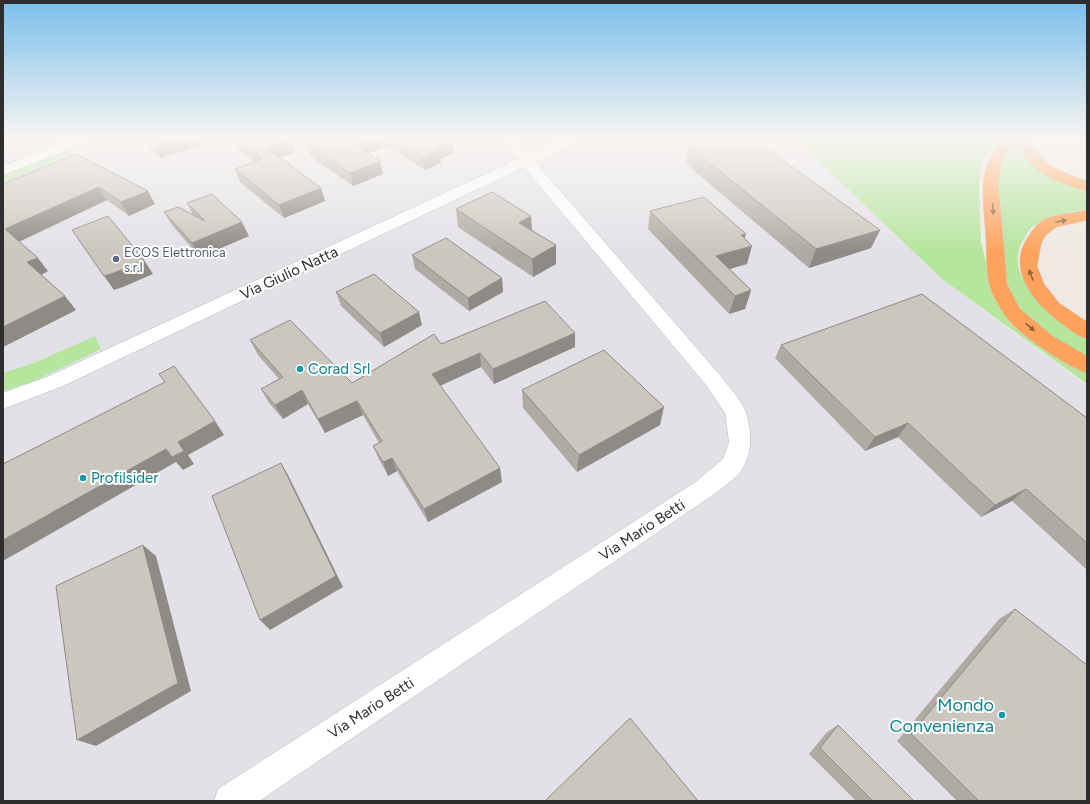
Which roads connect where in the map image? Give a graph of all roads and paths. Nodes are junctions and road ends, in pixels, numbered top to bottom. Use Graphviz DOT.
graph roads {
  1 [pos="468,177"];
  2 [pos="540,177"];
  3 [pos="991,177"];
  4 [pos="1063,177"];
  5 [pos="1087,186"];
  6 [pos="1087,215"];
  7 [pos="1087,332"];
  8 [pos="1087,365"];
  9 [pos="3,402"];
  10 [pos="230,801"];
  1 -- 9 [label="street, Via Giulio Natta"];
  2 -- 10 [label="street, Via Mario Betti"];
  3 -- 8 [label="highway, one-way"];
  4 -- 5 [label="highway"];
  7 -- 6 [label="highway, one-way"];
}
